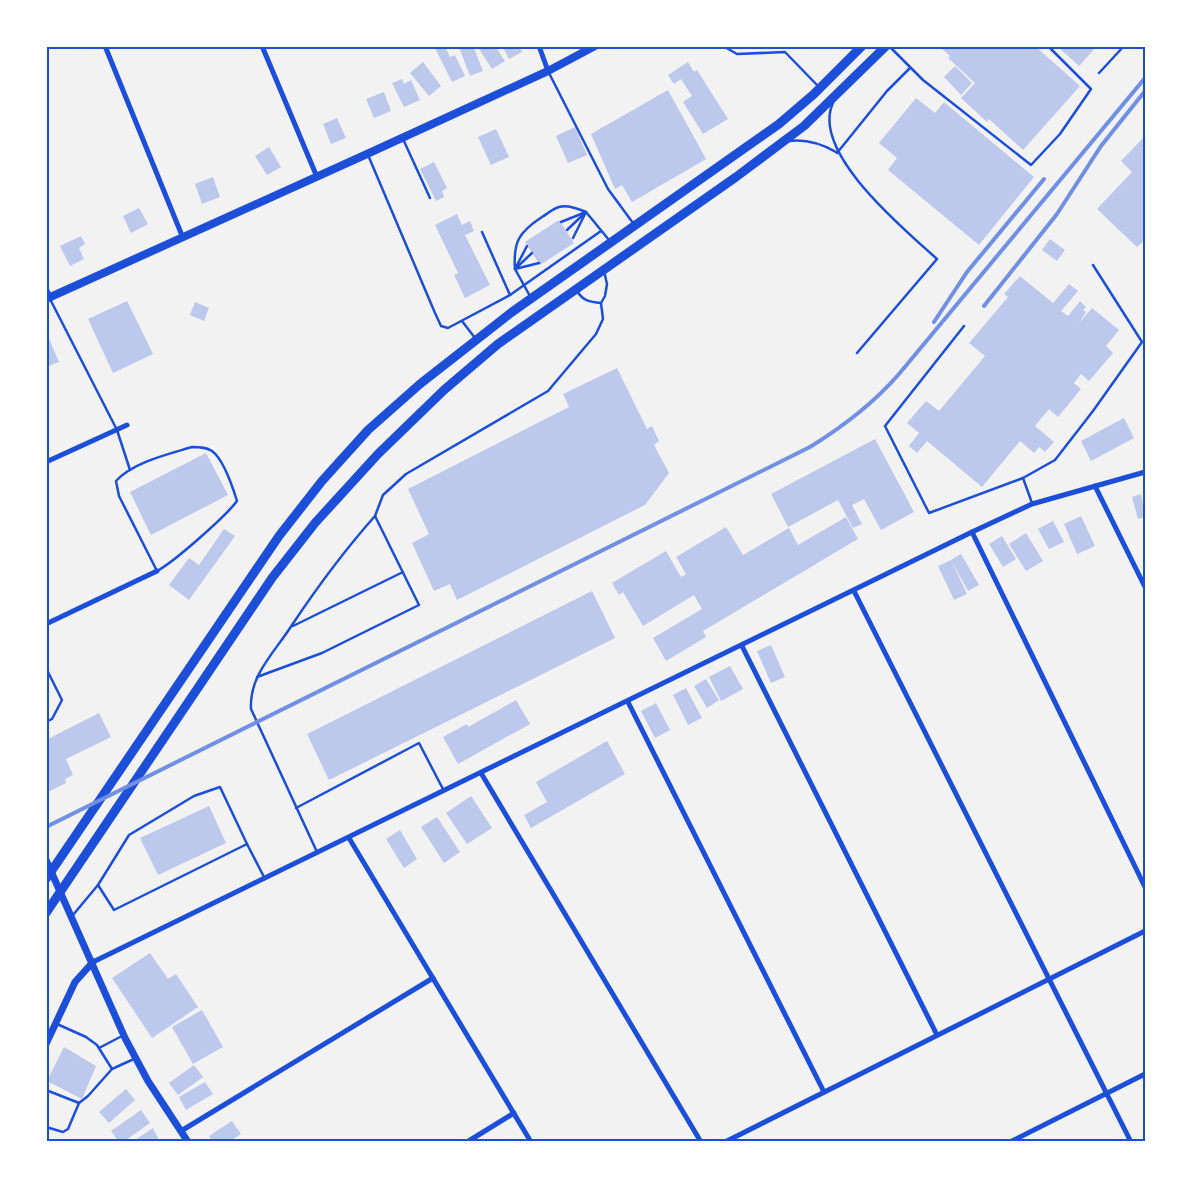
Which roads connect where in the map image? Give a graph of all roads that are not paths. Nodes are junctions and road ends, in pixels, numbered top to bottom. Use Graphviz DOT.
graph roads {
  1 [pos="105,46"];
  2 [pos="262,46"];
  3 [pos="538,46"];
  4 [pos="595,46"];
  5 [pos="723,46"];
  6 [pos="862,46"];
  7 [pos="887,46"];
  8 [pos="1048,46"];
  9 [pos="1124,46"];
  10 [pos="910,68"];
  11 [pos="548,70"];
  12 [pos="1099,72"];
  13 [pos="821,88"];
  14 [pos="838,94"];
  15 [pos="403,138"];
  16 [pos="781,144"];
  17 [pos="837,153"];
  18 [pos="367,154"];
  19 [pos="317,177"];
  20 [pos="430,198"];
  21 [pos="586,212"];
  22 [pos="561,222"];
  23 [pos="635,226"];
  24 [pos="566,230"];
  25 [pos="601,230"];
  26 [pos="482,232"];
  27 [pos="183,238"];
  28 [pos="573,238"];
  29 [pos="611,243"];
  30 [pos="527,246"];
  31 [pos="532,253"];
  32 [pos="539,263"];
  33 [pos="1093,265"];
  34 [pos="515,269"];
  35 [pos="603,269"];
  36 [pos="524,285"];
  37 [pos="46,288"];
  38 [pos="576,288"];
  39 [pos="510,295"];
  40 [pos="48,298"];
  41 [pos="532,299"];
  42 [pos="601,303"];
  43 [pos="462,321"];
  44 [pos="964,326"];
  45 [pos="476,340"];
  46 [pos="857,353"];
  47 [pos="127,425"];
  48 [pos="117,430"];
  49 [pos="46,462"];
  50 [pos="131,471"];
  51 [pos="1145,472"];
  52 [pos="1023,478"];
  53 [pos="1095,486"];
  54 [pos="1032,504"];
  55 [pos="375,516"];
  56 [pos="972,532"];
  57 [pos="157,571"];
  58 [pos="403,572"];
  59 [pos="1145,587"];
  60 [pos="854,591"];
  61 [pos="46,624"];
  62 [pos="291,627"];
  63 [pos="742,646"];
  64 [pos="46,668"];
  65 [pos="257,678"];
  66 [pos="628,702"];
  67 [pos="46,722"];
  68 [pos="481,773"];
  69 [pos="444,791"];
  70 [pos="296,808"];
  71 [pos="349,838"];
  72 [pos="247,844"];
  73 [pos="317,853"];
  74 [pos="46,860"];
  75 [pos="265,878"];
  76 [pos="46,879"];
  77 [pos="98,885"];
  78 [pos="1145,887"];
  79 [pos="46,913"];
  80 [pos="72,916"];
  81 [pos="1145,931"];
  82 [pos="93,962"];
  83 [pos="433,978"];
  84 [pos="1050,979"];
  85 [pos="56,1023"];
  86 [pos="124,1035"];
  87 [pos="937,1035"];
  88 [pos="46,1044"];
  89 [pos="99,1048"];
  90 [pos="136,1058"];
  91 [pos="112,1069"];
  92 [pos="1145,1074"];
  93 [pos="46,1090"];
  94 [pos="824,1092"];
  95 [pos="1107,1093"];
  96 [pos="79,1103"];
  97 [pos="514,1113"];
  98 [pos="46,1127"];
  99 [pos="181,1132"];
  100 [pos="188,1142"];
  101 [pos="467,1142"];
  102 [pos="531,1142"];
  103 [pos="701,1142"];
  104 [pos="724,1142"];
  105 [pos="1010,1142"];
  106 [pos="1132,1142"];
  1 -- 27 [label="street"];
  2 -- 19 [label="street"];
  3 -- 11 [label="street"];
  4 -- 11 [label="main road"];
  5 -- 13 [label="lane"];
  6 -- 13 [label="highway"];
  7 -- 10 [label="lane"];
  7 -- 14 [label="highway"];
  8 -- 10 [label="lane"];
  9 -- 12 [label="lane"];
  10 -- 17 [label="lane"];
  11 -- 15 [label="main road"];
  11 -- 23 [label="lane"];
  13 -- 23 [label="highway"];
  14 -- 16 [label="highway"];
  14 -- 17 [label="lane"];
  15 -- 18 [label="main road"];
  15 -- 20 [label="lane"];
  16 -- 17 [label="lane"];
  16 -- 35 [label="highway"];
  17 -- 46 [label="lane"];
  18 -- 19 [label="main road"];
  18 -- 43 [label="lane"];
  19 -- 27 [label="main road"];
  21 -- 22 [label="lane"];
  21 -- 24 [label="lane"];
  21 -- 25 [label="lane"];
  21 -- 28 [label="lane"];
  21 -- 34 [label="lane"];
  23 -- 29 [label="highway"];
  25 -- 29 [label="lane"];
  25 -- 36 [label="lane"];
  26 -- 39 [label="lane"];
  27 -- 40 [label="main road"];
  29 -- 41 [label="highway"];
  30 -- 34 [label="lane"];
  31 -- 34 [label="lane"];
  32 -- 34 [label="lane"];
  33 -- 52 [label="lane"];
  34 -- 36 [label="lane"];
  35 -- 38 [label="highway"];
  35 -- 42 [label="lane"];
  36 -- 39 [label="lane"];
  36 -- 41 [label="lane"];
  37 -- 40 [label="street"];
  38 -- 42 [label="lane"];
  38 -- 79 [label="highway"];
  39 -- 43 [label="lane"];
  40 -- 48 [label="lane"];
  41 -- 45 [label="highway"];
  42 -- 55 [label="lane"];
  43 -- 45 [label="lane"];
  44 -- 52 [label="lane"];
  45 -- 76 [label="highway"];
  47 -- 48 [label="street"];
  48 -- 49 [label="street"];
  48 -- 50 [label="lane"];
  50 -- 57 [label="lane"];
  50 -- 57 [label="lane"];
  51 -- 53 [label="street"];
  52 -- 54 [label="lane"];
  53 -- 54 [label="street"];
  53 -- 59 [label="street"];
  54 -- 56 [label="street"];
  55 -- 58 [label="lane"];
  55 -- 62 [label="lane"];
  56 -- 60 [label="street"];
  56 -- 78 [label="street"];
  57 -- 61 [label="street"];
  58 -- 62 [label="lane"];
  58 -- 65 [label="lane"];
  60 -- 63 [label="street"];
  60 -- 84 [label="street"];
  62 -- 65 [label="lane"];
  63 -- 66 [label="street"];
  63 -- 87 [label="street"];
  64 -- 67 [label="lane"];
  65 -- 70 [label="lane"];
  66 -- 68 [label="street"];
  66 -- 94 [label="street"];
  68 -- 69 [label="street"];
  68 -- 103 [label="street"];
  69 -- 70 [label="lane"];
  69 -- 71 [label="street"];
  70 -- 73 [label="lane"];
  71 -- 73 [label="street"];
  71 -- 83 [label="street"];
  72 -- 75 [label="lane"];
  72 -- 77 [label="lane"];
  72 -- 77 [label="lane"];
  73 -- 75 [label="street"];
  74 -- 80 [label="street"];
  75 -- 82 [label="street"];
  77 -- 80 [label="lane"];
  80 -- 82 [label="street"];
  81 -- 84 [label="street"];
  82 -- 85 [label="street"];
  82 -- 86 [label="street"];
  83 -- 97 [label="street"];
  83 -- 99 [label="street"];
  84 -- 87 [label="street"];
  84 -- 95 [label="street"];
  85 -- 88 [label="street"];
  85 -- 89 [label="lane"];
  86 -- 89 [label="lane"];
  86 -- 90 [label="street"];
  87 -- 94 [label="street"];
  89 -- 91 [label="lane"];
  90 -- 91 [label="lane"];
  90 -- 99 [label="street"];
  91 -- 96 [label="lane"];
  92 -- 95 [label="street"];
  93 -- 96 [label="lane"];
  94 -- 104 [label="street"];
  95 -- 105 [label="street"];
  95 -- 106 [label="street"];
  96 -- 98 [label="lane"];
  97 -- 101 [label="street"];
  97 -- 102 [label="street"];
  99 -- 100 [label="street"];
}
